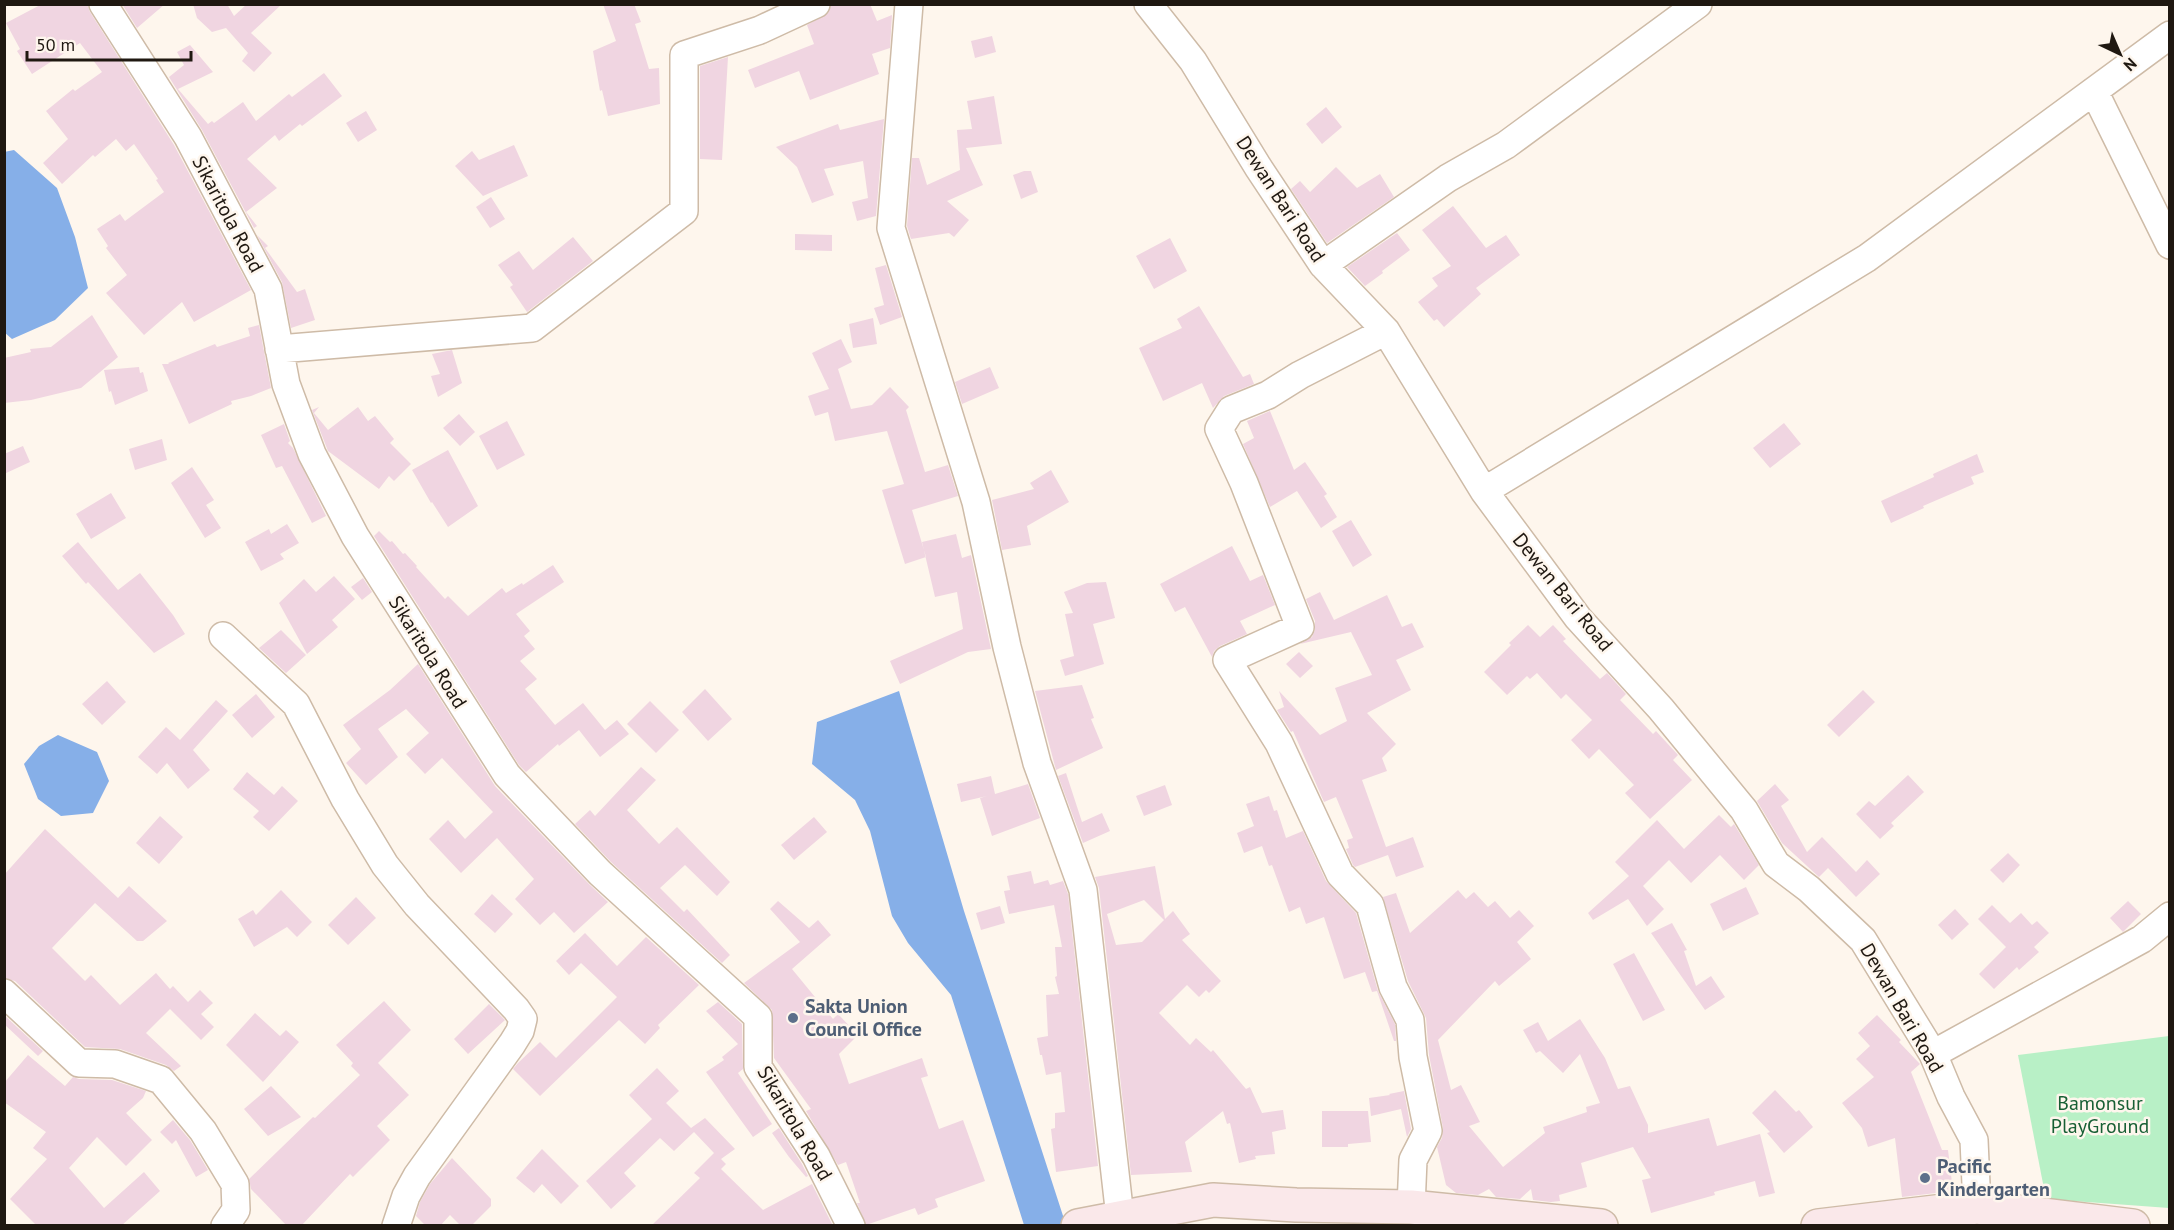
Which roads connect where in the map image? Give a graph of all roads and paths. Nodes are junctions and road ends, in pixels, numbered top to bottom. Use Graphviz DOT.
graph roads {
  1 [pos="104,4"];
  2 [pos="816,4"];
  3 [pos="909,4"];
  4 [pos="1698,4"];
  5 [pos="1152,6"];
  6 [pos="2169,35"];
  7 [pos="2094,91"];
  8 [pos="2169,245"];
  9 [pos="1323,265"];
  10 [pos="1386,331"];
  11 [pos="279,349"];
  12 [pos="1484,491"];
  13 [pos="223,636"];
  14 [pos="2169,916"];
  15 [pos="4,993"];
  16 [pos="1933,1054"];
  17 [pos="1412,1207"];
  18 [pos="1977,1207"];
  19 [pos="1101,1221"];
  20 [pos="225,1226"];
  21 [pos="396,1226"];
  22 [pos="851,1226"];
  23 [pos="1601,1226"];
  24 [pos="1818,1226"];
  25 [pos="2133,1226"];
  1 -- 11 [label="street, Sikaritola Road"];
  2 -- 11 [label="street"];
  3 -- 19 [label="street"];
  4 -- 9 [label="street"];
  5 -- 9 [label="street, Dewan Bari Road"];
  6 -- 7 [label="street"];
  7 -- 8 [label="street"];
  7 -- 12 [label="street"];
  9 -- 10 [label="street, Dewan Bari Road"];
  10 -- 12 [label="street, Dewan Bari Road"];
  10 -- 17 [label="street"];
  11 -- 22 [label="street, Sikaritola Road"];
  12 -- 16 [label="street, Dewan Bari Road"];
  13 -- 21 [label="street"];
  14 -- 16 [label="street"];
  15 -- 20 [label="street"];
  16 -- 18 [label="street, Dewan Bari Road"];
  17 -- 19 [label="main road"];
  17 -- 23 [label="main road"];
  18 -- 24 [label="main road"];
  18 -- 25 [label="main road"];
}
